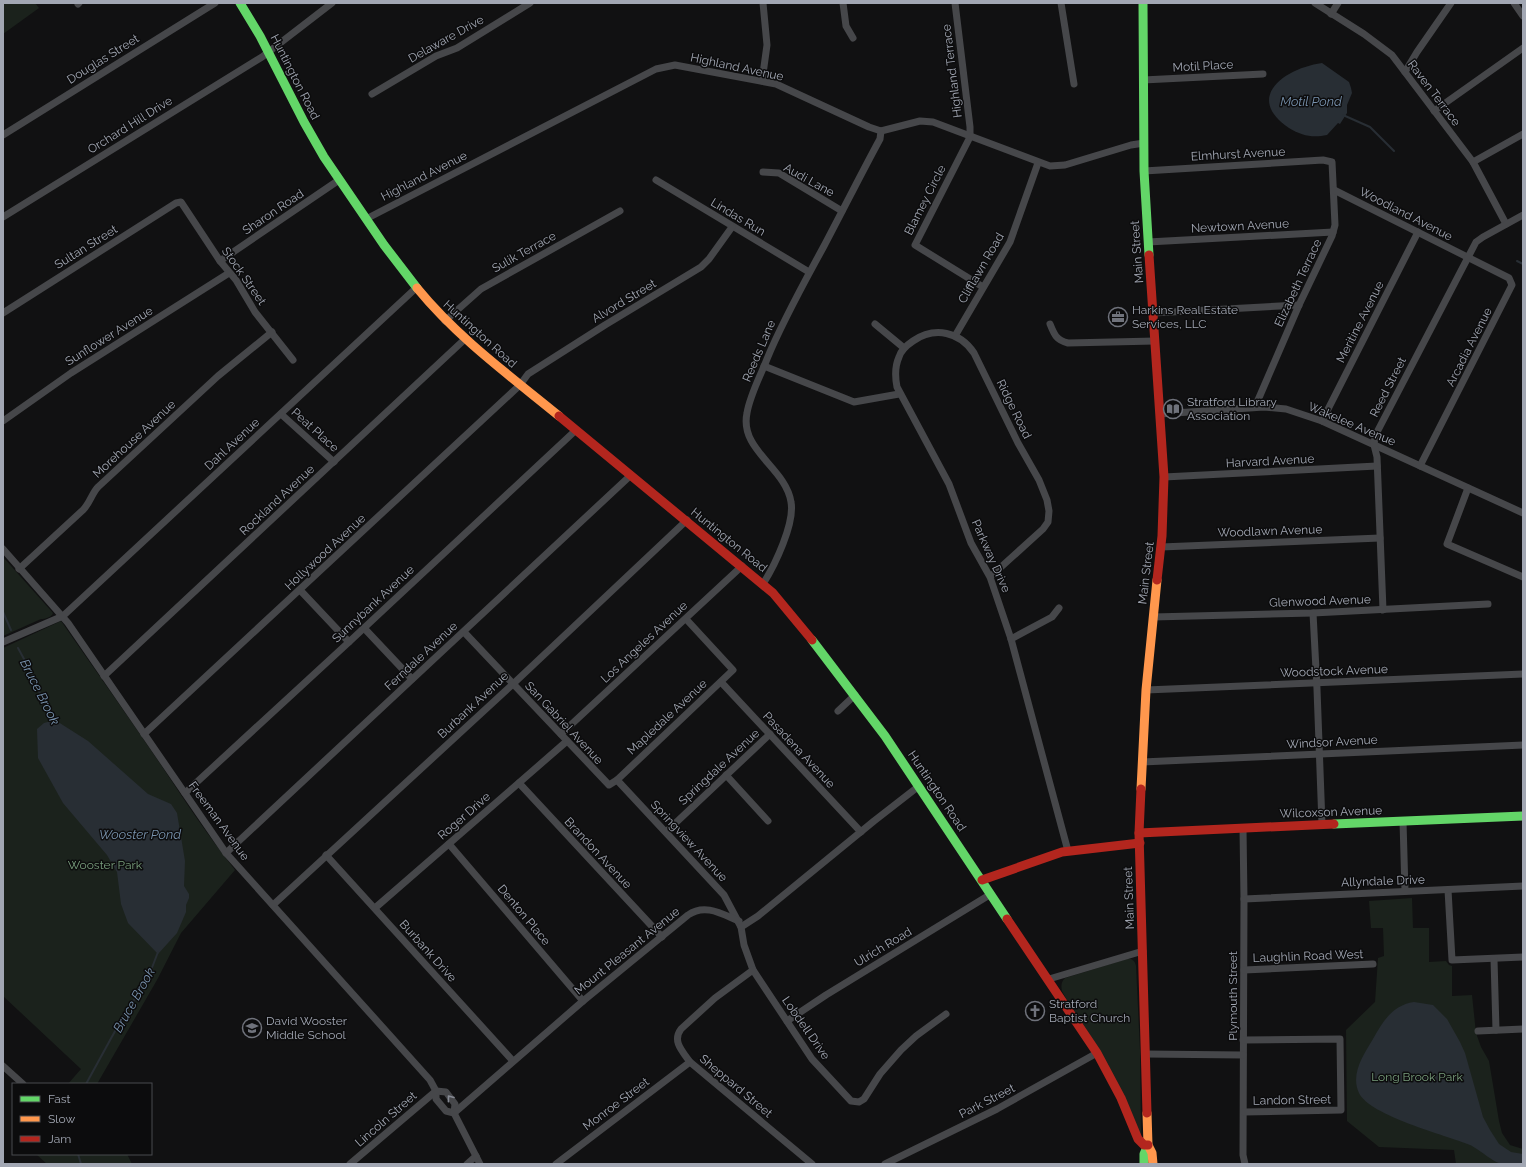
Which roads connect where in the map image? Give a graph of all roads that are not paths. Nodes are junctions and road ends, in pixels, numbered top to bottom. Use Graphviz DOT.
graph roads {
  1 [pos="215,3"];
  2 [pos="240,3"];
  3 [pos="332,3"];
  4 [pos="530,3"];
  5 [pos="763,3"];
  6 [pos="843,3"];
  7 [pos="955,3"];
  8 [pos="1061,3"];
  9 [pos="1143,3"];
  10 [pos="1314,3"];
  11 [pos="1338,3"];
  12 [pos="1451,3"];
  13 [pos="1514,3"];
  14 [pos="1331,14"];
  15 [pos="1523,16"];
  16 [pos="853,38"];
  17 [pos="1523,48"];
  18 [pos="269,52"];
  19 [pos="1405,72"];
  20 [pos="1263,74"];
  21 [pos="1143,80"];
  22 [pos="762,81"];
  23 [pos="1074,84"];
  24 [pos="372,94"];
  25 [pos="1434,111"];
  26 [pos="881,130"];
  27 [pos="1523,134"];
  28 [pos="3,135"];
  29 [pos="970,137"];
  30 [pos="1144,143"];
  31 [pos="1332,162"];
  32 [pos="1473,162"];
  33 [pos="1038,163"];
  34 [pos="1144,170"];
  35 [pos="763,172"];
  36 [pos="339,180"];
  37 [pos="656,180"];
  38 [pos="1334,190"];
  39 [pos="181,202"];
  40 [pos="620,211"];
  41 [pos="842,211"];
  42 [pos="1523,215"];
  43 [pos="3,217"];
  44 [pos="366,219"];
  45 [pos="1506,224"];
  46 [pos="732,227"];
  47 [pos="1333,232"];
  48 [pos="1418,232"];
  49 [pos="1148,242"];
  50 [pos="1468,257"];
  51 [pos="220,261"];
  52 [pos="809,272"];
  53 [pos="229,273"];
  54 [pos="983,287"];
  55 [pos="416,288"];
  56 [pos="1299,305"];
  57 [pos="3,313"];
  58 [pos="1153,313"];
  59 [pos="446,321"];
  60 [pos="875,324"];
  61 [pos="1050,324"];
  62 [pos="272,332"];
  63 [pos="955,336"];
  64 [pos="465,339"];
  65 [pos="1155,341"];
  66 [pos="904,348"];
  67 [pos="294,360"];
  68 [pos="764,366"];
  69 [pos="520,385"];
  70 [pos="899,394"];
  71 [pos="1255,407"];
  72 [pos="281,414"];
  73 [pos="1160,414"];
  74 [pos="3,421"];
  75 [pos="1322,421"];
  76 [pos="576,430"];
  77 [pos="1374,445"];
  78 [pos="334,462"];
  79 [pos="1377,466"];
  80 [pos="1420,466"];
  81 [pos="631,475"];
  82 [pos="1164,477"];
  83 [pos="1468,488"];
  84 [pos="1522,511"];
  85 [pos="687,520"];
  86 [pos="1380,538"];
  87 [pos="1161,547"];
  88 [pos="3,549"];
  89 [pos="742,566"];
  90 [pos="19,569"];
  91 [pos="990,577"];
  92 [pos="1523,577"];
  93 [pos="763,584"];
  94 [pos="300,590"];
  95 [pos="1488,604"];
  96 [pos="1059,608"];
  97 [pos="1383,610"];
  98 [pos="1313,613"];
  99 [pos="63,616"];
  100 [pos="1153,617"];
  101 [pos="686,619"];
  102 [pos="364,628"];
  103 [pos="464,632"];
  104 [pos="1011,639"];
  105 [pos="3,642"];
  106 [pos="349,642"];
  107 [pos="1523,674"];
  108 [pos="104,676"];
  109 [pos="412,680"];
  110 [pos="721,682"];
  111 [pos="1317,683"];
  112 [pos="513,684"];
  113 [pos="1146,690"];
  114 [pos="855,695"];
  115 [pos="838,711"];
  116 [pos="144,734"];
  117 [pos="561,734"];
  118 [pos="770,734"];
  119 [pos="567,741"];
  120 [pos="1523,745"];
  121 [pos="1319,753"];
  122 [pos="1142,762"];
  123 [pos="726,775"];
  124 [pos="617,780"];
  125 [pos="519,783"];
  126 [pos="919,786"];
  127 [pos="185,793"];
  128 [pos="1523,816"];
  129 [pos="768,821"];
  130 [pos="1403,821"];
  131 [pos="1322,824"];
  132 [pos="1242,828"];
  133 [pos="666,832"];
  134 [pos="861,832"];
  135 [pos="1139,833"];
  136 [pos="1140,843"];
  137 [pos="449,844"];
  138 [pos="1068,851"];
  139 [pos="226,853"];
  140 [pos="326,855"];
  141 [pos="982,880"];
  142 [pos="1523,886"];
  143 [pos="1448,890"];
  144 [pos="1405,891"];
  145 [pos="991,894"];
  146 [pos="1244,899"];
  147 [pos="273,905"];
  148 [pos="375,908"];
  149 [pos="740,924"];
  150 [pos="662,937"];
  151 [pos="1143,950"];
  152 [pos="1523,957"];
  153 [pos="1494,959"];
  154 [pos="1372,964"];
  155 [pos="752,970"];
  156 [pos="1244,970"];
  157 [pos="1049,979"];
  158 [pos="583,1001"];
  159 [pos="946,1014"];
  160 [pos="787,1021"];
  161 [pos="1523,1029"];
  162 [pos="1496,1030"];
  163 [pos="1478,1031"];
  164 [pos="1243,1040"];
  165 [pos="1097,1053"];
  166 [pos="1145,1054"];
  167 [pos="1243,1055"];
  168 [pos="513,1061"];
  169 [pos="690,1062"];
  170 [pos="4,1068"];
  171 [pos="21,1083"];
  172 [pos="436,1091"];
  173 [pos="1244,1112"];
  174 [pos="454,1113"];
  175 [pos="1148,1145"];
  176 [pos="476,1156"];
  177 [pos="350,1164"];
  178 [pos="467,1164"];
  179 [pos="480,1164"];
  180 [pos="556,1164"];
  181 [pos="812,1164"];
  182 [pos="885,1164"];
  183 [pos="1144,1164"];
  184 [pos="1153,1164"];
  185 [pos="1245,1164"];
  1 -- 28 [label="street, Douglas Street"];
  2 -- 18 [label="main road, Huntington Road"];
  3 -- 18 [label="street, Orchard Hill Drive"];
  4 -- 24 [label="street, Delaware Drive"];
  5 -- 22 [label="street"];
  6 -- 16 [label="street"];
  7 -- 29 [label="street, Highland Terrace"];
  8 -- 23 [label="street"];
  9 -- 21 [label="main road, Main Street"];
  10 -- 14 [label="street, Raven Terrace"];
  11 -- 14 [label="street"];
  12 -- 19 [label="street"];
  13 -- 15 [label="street"];
  14 -- 19 [label="street, Raven Terrace"];
  17 -- 25 [label="street"];
  18 -- 36 [label="main road, Huntington Road"];
  18 -- 43 [label="street, Orchard Hill Drive"];
  19 -- 25 [label="street, Raven Terrace"];
  20 -- 21 [label="street, Motil Place"];
  21 -- 30 [label="main road, Main Street"];
  22 -- 26 [label="street, Highland Avenue"];
  22 -- 44 [label="street, Highland Avenue"];
  25 -- 32 [label="street, Raven Terrace"];
  26 -- 29 [label="street"];
  26 -- 41 [label="street, Reeds Lane"];
  27 -- 32 [label="street"];
  29 -- 33 [label="street"];
  29 -- 54 [label="street, Blamey Circle"];
  30 -- 33 [label="street"];
  30 -- 34 [label="main road, Main Street"];
  31 -- 34 [label="street, Elmhurst Avenue"];
  31 -- 38 [label="street, Elizabeth Terrace"];
  32 -- 45 [label="street, Raven Terrace"];
  33 -- 54 [label="street, Clifflawn Road"];
  34 -- 49 [label="main road, Main Street"];
  35 -- 41 [label="street, Audi Lane"];
  36 -- 44 [label="main road, Huntington Road"];
  36 -- 51 [label="street, Sharon Road"];
  37 -- 46 [label="street, Lindas Run"];
  38 -- 47 [label="street, Elizabeth Terrace"];
  38 -- 48 [label="street, Woodland Avenue"];
  39 -- 51 [label="street, Stock Street"];
  39 -- 57 [label="street, Sultan Street"];
  40 -- 59 [label="street, Sulik Terrace"];
  41 -- 52 [label="street, Reeds Lane"];
  42 -- 45 [label="street, Reed Street"];
  44 -- 55 [label="main road, Huntington Road"];
  45 -- 50 [label="street, Reed Street"];
  46 -- 52 [label="street, Lindas Run"];
  46 -- 69 [label="street, Alvord Street"];
  47 -- 49 [label="street, Newtown Avenue"];
  47 -- 56 [label="street, Elizabeth Terrace"];
  48 -- 50 [label="street, Woodland Avenue"];
  48 -- 75 [label="street, Meritine Avenue"];
  49 -- 58 [label="main road, Main Street"];
  50 -- 77 [label="street, Reed Street"];
  50 -- 80 [label="street, Arcadia Avenue"];
  51 -- 53 [label="street, Stock Street"];
  52 -- 68 [label="street, Reeds Lane"];
  53 -- 62 [label="street, Stock Street"];
  53 -- 74 [label="street, Sunflower Avenue"];
  54 -- 63 [label="street, Clifflawn Road"];
  55 -- 59 [label="main road, Huntington Road"];
  55 -- 72 [label="street, Dahl Avenue"];
  56 -- 58 [label="street"];
  56 -- 71 [label="street, Elizabeth Terrace"];
  58 -- 65 [label="main road, Main Street"];
  59 -- 64 [label="main road, Huntington Road"];
  60 -- 66 [label="street"];
  61 -- 65 [label="street"];
  62 -- 67 [label="street, Stock Street"];
  62 -- 90 [label="street, Morehouse Avenue"];
  63 -- 66 [label="street"];
  63 -- 91 [label="street, Ridge Road"];
  64 -- 69 [label="main road, Huntington Road"];
  64 -- 78 [label="street, Rockland Avenue"];
  65 -- 73 [label="main road, Main Street"];
  66 -- 70 [label="street"];
  68 -- 70 [label="street"];
  68 -- 93 [label="street, Reeds Lane"];
  69 -- 76 [label="main road, Huntington Road"];
  69 -- 94 [label="street, Hollywood Avenue"];
  70 -- 91 [label="street, Parkway Drive"];
  71 -- 73 [label="street, Wakelee Avenue"];
  71 -- 75 [label="street, Wakelee Avenue"];
  72 -- 78 [label="street, Peat Place"];
  72 -- 99 [label="street, Dahl Avenue"];
  73 -- 82 [label="main road, Main Street"];
  75 -- 77 [label="street, Wakelee Avenue"];
  76 -- 81 [label="main road, Huntington Road"];
  76 -- 102 [label="street, Sunnybank Avenue"];
  77 -- 79 [label="street, Reed Street"];
  77 -- 80 [label="street, Wakelee Avenue"];
  78 -- 108 [label="street, Rockland Avenue"];
  79 -- 82 [label="street, Harvard Avenue"];
  79 -- 86 [label="street, Reed Street"];
  80 -- 83 [label="street, Wakelee Avenue"];
  81 -- 85 [label="main road, Huntington Road"];
  81 -- 103 [label="street, Ferndale Avenue"];
  82 -- 87 [label="main road, Main Street"];
  83 -- 84 [label="street, Wakelee Avenue"];
  83 -- 92 [label="street"];
  85 -- 89 [label="main road, Huntington Road"];
  85 -- 112 [label="street, Burbank Avenue"];
  86 -- 87 [label="street, Woodlawn Avenue"];
  86 -- 97 [label="street, Reed Street"];
  87 -- 100 [label="main road, Main Street"];
  88 -- 90 [label="street, Freeman Avenue"];
  89 -- 93 [label="main road, Huntington Road"];
  89 -- 101 [label="street, Los Angeles Avenue"];
  90 -- 99 [label="street, Freeman Avenue"];
  91 -- 104 [label="street, Parkway Drive"];
  93 -- 114 [label="main road, Huntington Road"];
  94 -- 106 [label="street"];
  94 -- 116 [label="street, Hollywood Avenue"];
  95 -- 97 [label="street, Glenwood Avenue"];
  96 -- 104 [label="street"];
  97 -- 98 [label="street, Glenwood Avenue"];
  98 -- 100 [label="street, Glenwood Avenue"];
  98 -- 111 [label="street"];
  99 -- 105 [label="street, Dahl Avenue"];
  99 -- 108 [label="street, Freeman Avenue"];
  100 -- 113 [label="main road, Main Street"];
  101 -- 110 [label="street, Mapledale Avenue"];
  101 -- 117 [label="street, Los Angeles Avenue"];
  102 -- 106 [label="street, Sunnybank Avenue"];
  102 -- 109 [label="street"];
  103 -- 109 [label="street, Ferndale Avenue"];
  103 -- 112 [label="street, San Gabriel Avenue"];
  104 -- 138 [label="street, Parkway Drive"];
  106 -- 127 [label="street, Sunnybank Avenue"];
  107 -- 111 [label="street, Woodstock Avenue"];
  108 -- 116 [label="street, Freeman Avenue"];
  109 -- 139 [label="street, Ferndale Avenue"];
  110 -- 118 [label="street, Pasadena Avenue"];
  110 -- 124 [label="street, Mapledale Avenue"];
  111 -- 113 [label="street, Woodstock Avenue"];
  111 -- 121 [label="street"];
  112 -- 117 [label="street, San Gabriel Avenue"];
  112 -- 140 [label="street, Burbank Avenue"];
  113 -- 122 [label="main road, Main Street"];
  114 -- 115 [label="street"];
  114 -- 126 [label="main road, Huntington Road"];
  116 -- 127 [label="street, Freeman Avenue"];
  117 -- 119 [label="street, San Gabriel Avenue"];
  118 -- 123 [label="street, Springdale Avenue"];
  118 -- 134 [label="street, Pasadena Avenue"];
  119 -- 124 [label="street, San Gabriel Avenue"];
  119 -- 125 [label="street, Roger Drive"];
  120 -- 121 [label="street, Windsor Avenue"];
  121 -- 122 [label="street, Windsor Avenue"];
  121 -- 131 [label="street"];
  122 -- 135 [label="main road, Main Street"];
  123 -- 129 [label="street"];
  123 -- 133 [label="street, Springdale Avenue"];
  124 -- 133 [label="street, Springview Avenue"];
  125 -- 137 [label="street, Roger Drive"];
  125 -- 150 [label="street, Brandon Avenue"];
  126 -- 134 [label="street"];
  126 -- 141 [label="main road, Huntington Road"];
  127 -- 139 [label="street, Freeman Avenue"];
  128 -- 130 [label="main road, Wilcoxson Avenue"];
  130 -- 131 [label="main road, Wilcoxson Avenue"];
  130 -- 144 [label="street"];
  131 -- 132 [label="main road, Wilcoxson Avenue"];
  132 -- 135 [label="main road, Wilcoxson Avenue"];
  132 -- 146 [label="street, Plymouth Street"];
  133 -- 149 [label="street, Springview Avenue"];
  134 -- 149 [label="street"];
  135 -- 136 [label="main road, Main Street"];
  136 -- 138 [label="main road"];
  136 -- 151 [label="main road, Main Street"];
  137 -- 148 [label="street, Roger Drive"];
  137 -- 158 [label="street, Denton Place"];
  138 -- 141 [label="main road"];
  139 -- 147 [label="street, Freeman Avenue"];
  140 -- 147 [label="street, Burbank Avenue"];
  140 -- 148 [label="street, Burbank Drive"];
  141 -- 145 [label="main road, Huntington Road"];
  142 -- 143 [label="street, Allyndale Drive"];
  143 -- 144 [label="street, Allyndale Drive"];
  143 -- 153 [label="street"];
  144 -- 146 [label="street, Allyndale Drive"];
  145 -- 157 [label="main road, Huntington Road"];
  145 -- 160 [label="street, Ulrich Road"];
  146 -- 156 [label="street, Plymouth Street"];
  147 -- 172 [label="street, Freeman Avenue"];
  148 -- 168 [label="street, Burbank Drive"];
  149 -- 150 [label="street, Mount Pleasant Avenue"];
  149 -- 155 [label="street, Lobdell Drive"];
  150 -- 158 [label="street, Mount Pleasant Avenue"];
  151 -- 157 [label="street"];
  151 -- 166 [label="main road, Main Street"];
  152 -- 153 [label="street"];
  153 -- 162 [label="street"];
  154 -- 156 [label="street, Laughlin Road West"];
  155 -- 160 [label="street, Lobdell Drive"];
  155 -- 169 [label="street, Sheppard Street"];
  156 -- 164 [label="street, Plymouth Street"];
  157 -- 165 [label="main road, Huntington Road"];
  158 -- 168 [label="street, Mount Pleasant Avenue"];
  159 -- 160 [label="street, Lobdell Drive"];
  161 -- 162 [label="street"];
  162 -- 163 [label="street"];
  164 -- 167 [label="street, Plymouth Street"];
  164 -- 173 [label="street, Landon Street"];
  165 -- 175 [label="main road, Huntington Road"];
  165 -- 182 [label="street, Park Street"];
  166 -- 167 [label="street"];
  166 -- 175 [label="main road, Main Street"];
  167 -- 173 [label="street, Plymouth Street"];
  168 -- 174 [label="street, Mount Pleasant Avenue"];
  169 -- 180 [label="street, Monroe Street"];
  169 -- 181 [label="street, Sheppard Street"];
  170 -- 171 [label="street"];
  172 -- 174 [label="street, Freeman Avenue"];
  174 -- 172 [label="street, Freeman Avenue, one-way"];
  172 -- 177 [label="street, Lincoln Street"];
  173 -- 185 [label="street, Plymouth Street"];
  174 -- 176 [label="street, Freeman Avenue"];
  175 -- 183 [label="main road, Main Street"];
  175 -- 184 [label="main road, Main Street"];
  176 -- 178 [label="street"];
  176 -- 179 [label="street, Freeman Avenue"];
}
